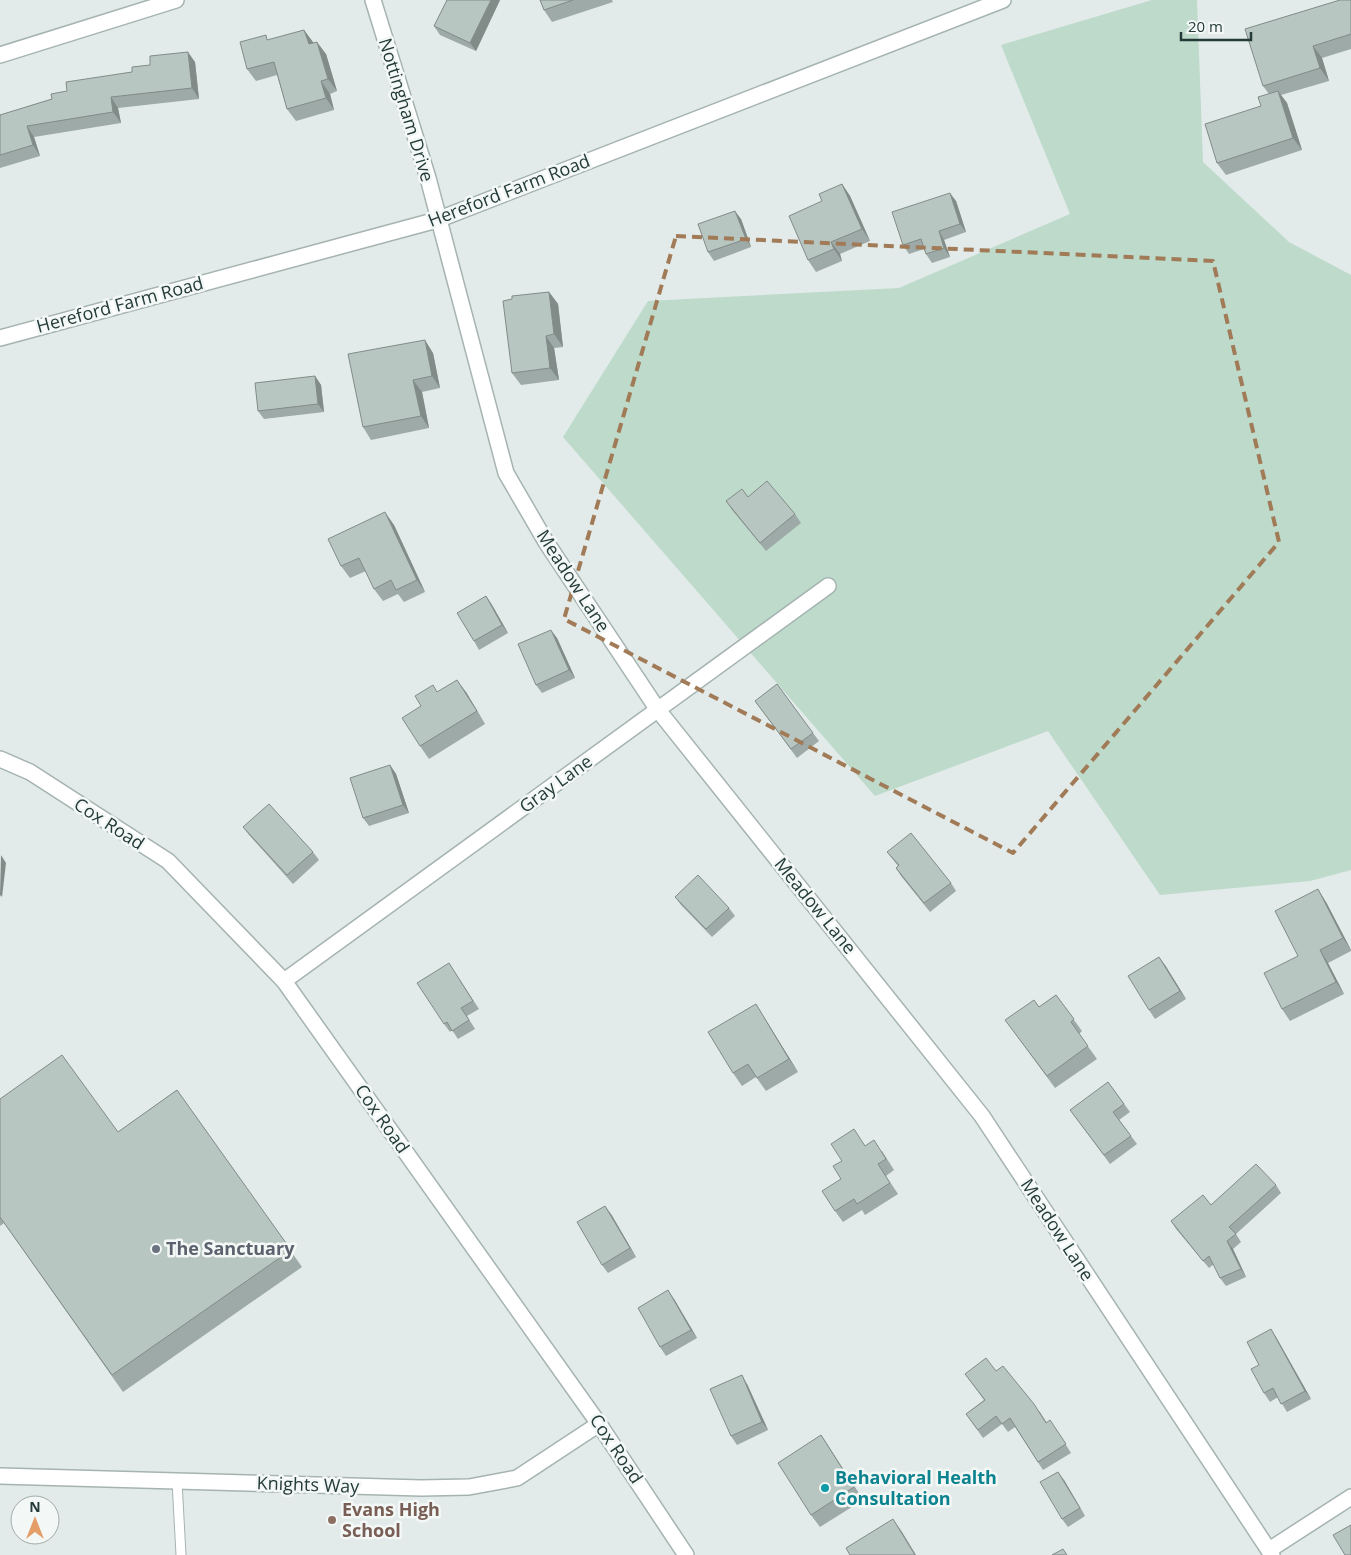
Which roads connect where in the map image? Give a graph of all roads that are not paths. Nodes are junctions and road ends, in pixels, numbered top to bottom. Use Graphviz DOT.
graph roads {
  1 [pos="176,0"];
  2 [pos="373,0"];
  3 [pos="1003,0"];
  4 [pos="0,54"];
  5 [pos="438,220"];
  6 [pos="0,338"];
  7 [pos="828,586"];
  8 [pos="658,710"];
  9 [pos="0,759"];
  10 [pos="284,981"];
  11 [pos="599,1424"];
  12 [pos="0,1476"];
  13 [pos="177,1481"];
  14 [pos="1351,1497"];
  15 [pos="1271,1553"];
  16 [pos="181,1555"];
  17 [pos="686,1555"];
  1 -- 4 [label="street"];
  2 -- 5 [label="street, Nottingham Drive"];
  3 -- 5 [label="street, Hereford Farm Road"];
  5 -- 6 [label="street, Hereford Farm Road"];
  5 -- 8 [label="street, Meadow Lane"];
  7 -- 8 [label="street, Gray Lane"];
  8 -- 10 [label="street, Gray Lane"];
  8 -- 15 [label="street, Meadow Lane"];
  9 -- 10 [label="street, Cox Road"];
  10 -- 11 [label="street, Cox Road"];
  11 -- 13 [label="street, Knights Way"];
  11 -- 17 [label="street, Cox Road"];
  12 -- 13 [label="street, Knights Way"];
  13 -- 16 [label="lane"];
  14 -- 15 [label="street"];
}
